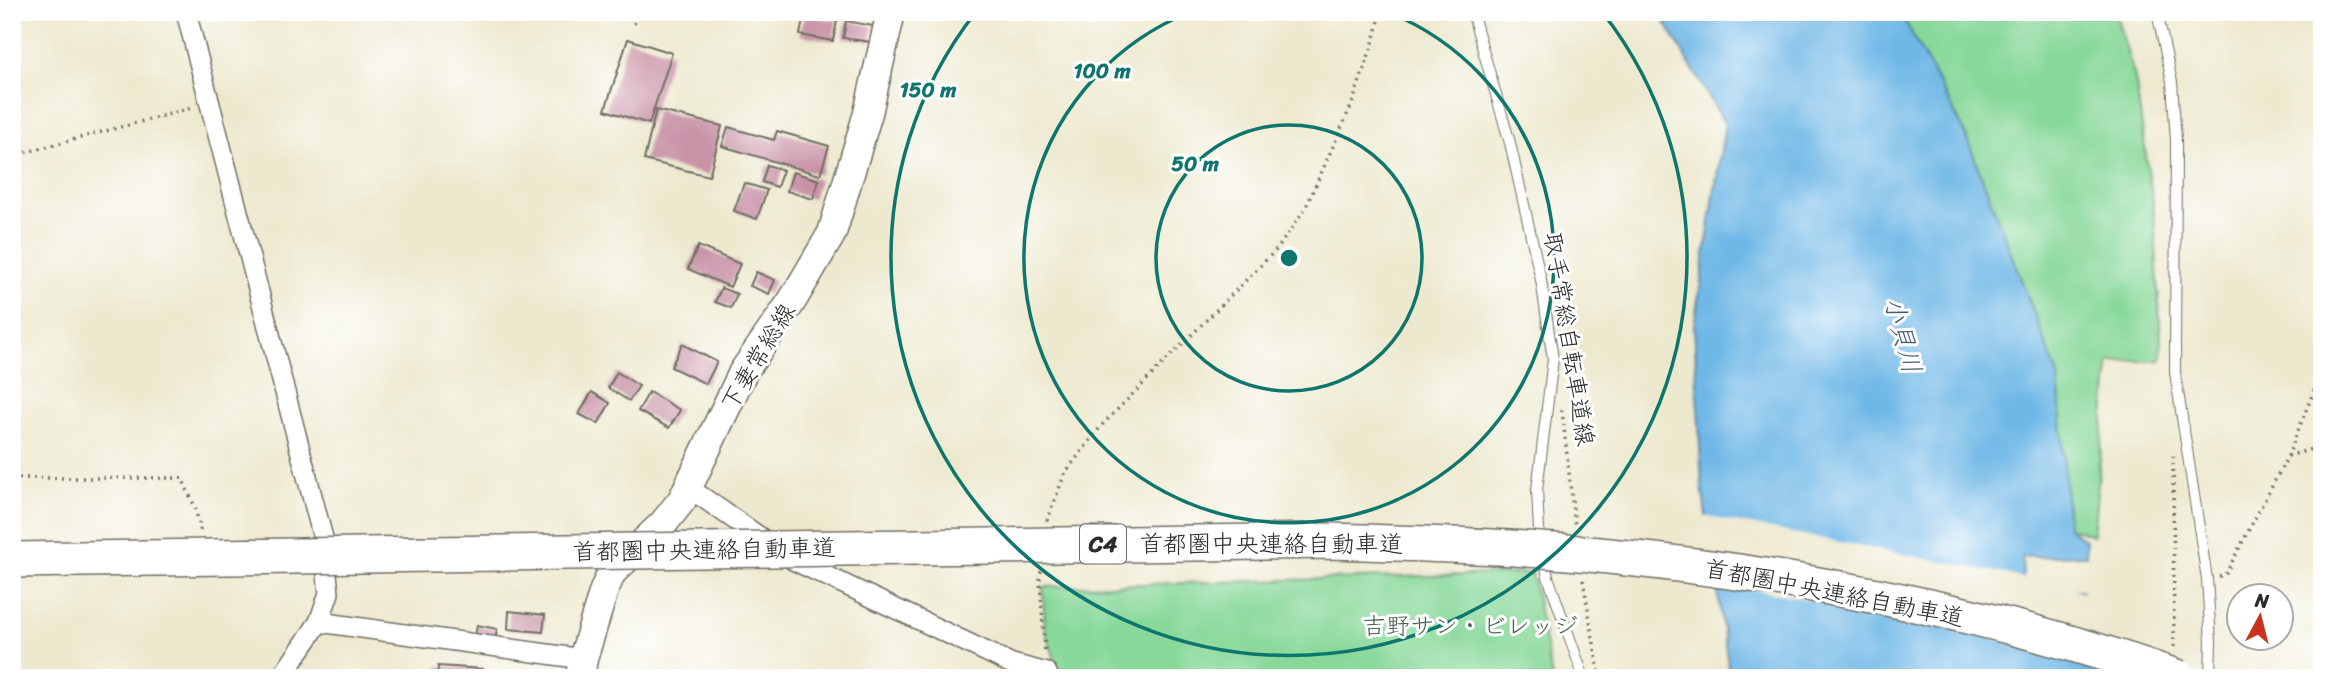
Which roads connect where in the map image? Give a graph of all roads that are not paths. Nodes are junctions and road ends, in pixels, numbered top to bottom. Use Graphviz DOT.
graph roads {
  1 [pos="186,12"];
  2 [pos="891,12"];
  3 [pos="1472,12"];
  4 [pos="2157,12"];
  5 [pos="689,488"];
  6 [pos="12,560"];
  7 [pos="319,622"];
  8 [pos="2177,664"];
  9 [pos="582,668"];
  10 [pos="1048,676"];
  11 [pos="281,678"];
  12 [pos="1584,678"];
  13 [pos="2210,678"];
  1 -- 7 [label="street"];
  2 -- 5 [label="main road, 下妻常総線"];
  3 -- 12 [label="lane, 取手常総自転車道線"];
  4 -- 13 [label="lane"];
  5 -- 9 [label="main road, 下妻常総線"];
  5 -- 10 [label="street"];
  6 -- 8 [label="highway, 首都圏中央連絡自動車道 / C4, bridge"];
  7 -- 9 [label="street"];
  7 -- 11 [label="street"];
}
